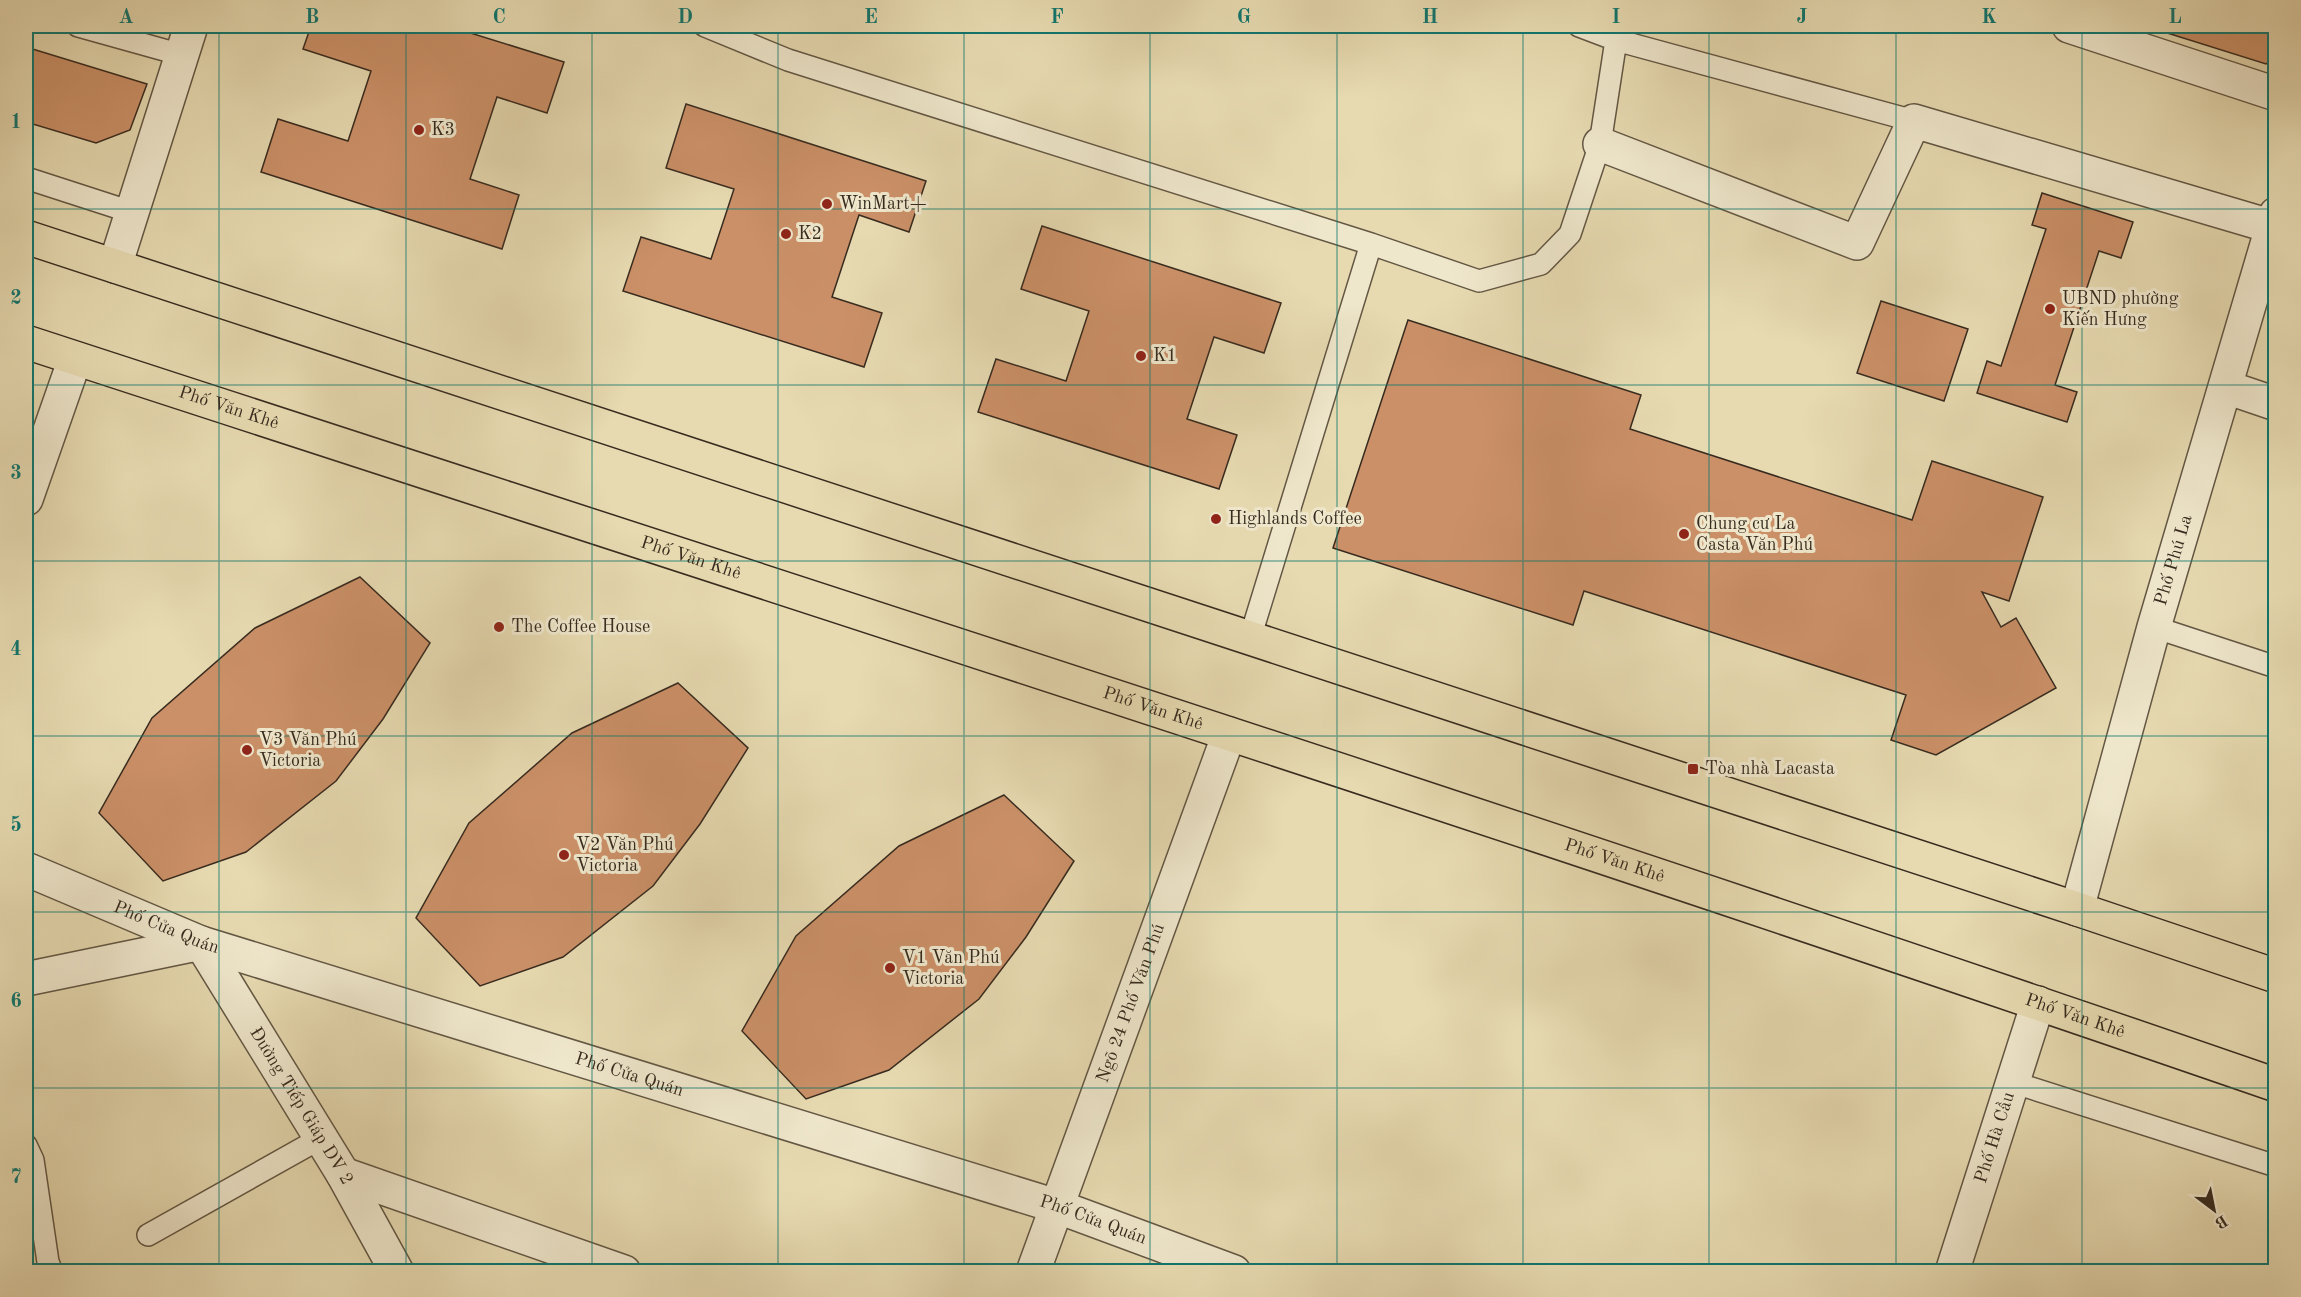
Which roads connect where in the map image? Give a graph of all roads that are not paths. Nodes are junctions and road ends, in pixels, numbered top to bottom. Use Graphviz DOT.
graph roads {
  1 [pos="78,26"];
  2 [pos="705,26"];
  3 [pos="1579,26"];
  4 [pos="2069,26"];
  5 [pos="186,40"];
  6 [pos="1616,40"];
  7 [pos="2276,94"];
  8 [pos="1914,121"];
  9 [pos="1600,144"];
  10 [pos="26,178"];
  11 [pos="131,212"];
  12 [pos="2273,220"];
  13 [pos="26,237"];
  14 [pos="1371,244"];
  15 [pos="114,266"];
  16 [pos="26,342"];
  17 [pos="75,359"];
  18 [pos="2226,387"];
  19 [pos="2276,404"];
  20 [pos="26,499"];
  21 [pos="2154,627"];
  22 [pos="1250,638"];
  23 [pos="2276,667"];
  24 [pos="1228,734"];
  25 [pos="26,869"];
  26 [pos="2077,909"];
  27 [pos="201,943"];
  28 [pos="2276,976"];
  29 [pos="26,979"];
  30 [pos="2038,1003"];
  31 [pos="2012,1082"];
  32 [pos="2276,1085"];
  33 [pos="321,1138"];
  34 [pos="26,1145"];
  35 [pos="2276,1166"];
  36 [pos="343,1174"];
  37 [pos="1056,1206"];
  38 [pos="148,1235"];
  39 [pos="52,1272"];
  40 [pos="397,1272"];
  41 [pos="624,1272"];
  42 [pos="1033,1272"];
  43 [pos="1234,1272"];
  44 [pos="1952,1272"];
  1 -- 5 [label="lane"];
  2 -- 14 [label="lane"];
  3 -- 6 [label="lane"];
  4 -- 7 [label="street"];
  5 -- 11 [label="street"];
  6 -- 8 [label="lane"];
  6 -- 9 [label="lane"];
  8 -- 9 [label="street"];
  8 -- 12 [label="street"];
  9 -- 14 [label="lane"];
  10 -- 11 [label="lane"];
  11 -- 15 [label="street"];
  12 -- 18 [label="street, Phố Phú La"];
  13 -- 15 [label="main road"];
  14 -- 22 [label="lane"];
  15 -- 22 [label="main road"];
  16 -- 17 [label="main road, Phố Văn Khê"];
  17 -- 20 [label="street"];
  17 -- 24 [label="main road, Phố Văn Khê"];
  18 -- 19 [label="street"];
  18 -- 21 [label="street, Phố Phú La"];
  21 -- 23 [label="lane"];
  21 -- 26 [label="street, Phố Phú La"];
  22 -- 26 [label="main road"];
  24 -- 30 [label="main road, Phố Văn Khê"];
  24 -- 37 [label="street, Ngõ 24 Phố Văn Phú"];
  25 -- 27 [label="street, Phố Cửa Quán"];
  26 -- 28 [label="main road"];
  27 -- 29 [label="street"];
  27 -- 33 [label="street, Đường Tiếp Giáp DV 2"];
  27 -- 37 [label="street, Phố Cửa Quán"];
  30 -- 31 [label="street, Phố Hà Cầu"];
  30 -- 32 [label="main road, Phố Văn Khê"];
  31 -- 35 [label="lane"];
  31 -- 44 [label="street, Phố Hà Cầu"];
  33 -- 36 [label="street, Đường Tiếp Giáp DV 2"];
  33 -- 38 [label="lane"];
  34 -- 39 [label="lane"];
  36 -- 40 [label="street, Đường Tiếp Giáp DV 2"];
  36 -- 41 [label="street"];
  37 -- 42 [label="street, Ngõ 24 Phố Văn Phú"];
  37 -- 43 [label="street, Phố Cửa Quán"];
}
